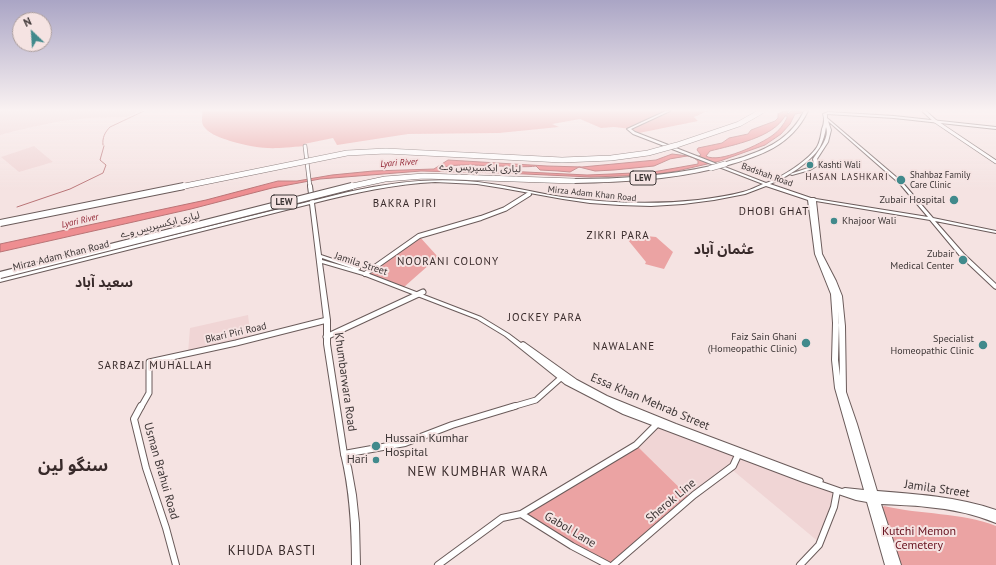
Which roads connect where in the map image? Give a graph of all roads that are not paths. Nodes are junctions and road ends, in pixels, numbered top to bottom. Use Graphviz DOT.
graph roads {
  1 [pos="645,137"];
  2 [pos="700,137"];
  3 [pos="786,137"];
  4 [pos="822,137"];
  5 [pos="827,137"];
  6 [pos="849,137"];
  7 [pos="959,137"];
  8 [pos="305,146"];
  9 [pos="996,162"];
  10 [pos="713,166"];
  11 [pos="770,185"];
  12 [pos="529,194"];
  13 [pos="812,199"];
  14 [pos="312,203"];
  15 [pos="932,219"];
  16 [pos="0,223"];
  17 [pos="996,232"];
  18 [pos="320,258"];
  19 [pos="366,273"];
  20 [pos="0,275"];
  21 [pos="0,280"];
  22 [pos="996,287"];
  23 [pos="421,293"];
  24 [pos="326,320"];
  25 [pos="326,337"];
  26 [pos="149,362"];
  27 [pos="563,376"];
  28 [pos="659,422"];
  29 [pos="739,453"];
  30 [pos="344,454"];
  31 [pos="803,477"];
  32 [pos="838,491"];
  33 [pos="872,498"];
  34 [pos="521,514"];
  35 [pos="996,514"];
  36 [pos="996,519"];
  37 [pos="887,547"];
  38 [pos="176,565"];
  39 [pos="356,565"];
  40 [pos="438,565"];
  41 [pos="608,565"];
  42 [pos="613,565"];
  43 [pos="800,565"];
  44 [pos="889,565"];
  45 [pos="897,565"];
  1 -- 10 [label="main road, Badshah Road"];
  2 -- 16 [label="highway, لیاری ایکسپریس وے, bridge"];
  3 -- 10 [label="highway, لیاری ایکسپریس وے, bridge"];
  4 -- 11 [label="main road, Mirza Adam Khan Road"];
  5 -- 11 [label="main road, Mirza Adam Khan Road"];
  6 -- 15 [label="main road"];
  7 -- 9 [label="street"];
  8 -- 14 [label="street"];
  10 -- 11 [label="main road, Badshah Road"];
  10 -- 20 [label="highway, لیاری ایکسپریس وے / LEW, bridge"];
  11 -- 12 [label="main road, Mirza Adam Khan Road"];
  11 -- 13 [label="main road, Badshah Road"];
  11 -- 14 [label="main road, Mirza Adam Khan Road"];
  12 -- 14 [label="main road, Mirza Adam Khan Road"];
  12 -- 19 [label="street"];
  13 -- 15 [label="main road, Badshah Road"];
  13 -- 33 [label="main road"];
  14 -- 18 [label="main road, Khumbarwara Road"];
  14 -- 21 [label="main road, Mirza Adam Khan Road"];
  15 -- 17 [label="main road, Badshah Road"];
  15 -- 22 [label="main road"];
  18 -- 19 [label="main road, Essa Khan Mehrab Street"];
  18 -- 24 [label="main road, Khumbarwara Road"];
  19 -- 23 [label="main road, Essa Khan Mehrab Street"];
  23 -- 25 [label="street"];
  23 -- 27 [label="main road, Essa Khan Mehrab Street"];
  24 -- 25 [label="main road, Khumbarwara Road"];
  24 -- 26 [label="street, Bkari Piri Road"];
  25 -- 30 [label="main road, Khumbarwara Road"];
  26 -- 38 [label="street, Usman Brahui Road"];
  27 -- 28 [label="main road, Essa Khan Mehrab Street"];
  27 -- 30 [label="street"];
  28 -- 29 [label="main road, Essa Khan Mehrab Street"];
  28 -- 34 [label="street"];
  29 -- 31 [label="main road, Essa Khan Mehrab Street"];
  29 -- 42 [label="street, Sherok Line"];
  30 -- 39 [label="main road, Khumbarwara Road"];
  31 -- 32 [label="main road, Essa Khan Mehrab Street"];
  31 -- 33 [label="main road, Essa Khan Mehrab Street"];
  32 -- 33 [label="main road, Essa Khan Mehrab Street"];
  32 -- 43 [label="street"];
  33 -- 35 [label="main road, Jamila Street"];
  33 -- 36 [label="main road, Jamila Street"];
  33 -- 37 [label="main road"];
  34 -- 40 [label="street"];
  34 -- 41 [label="street, Gabol Lane"];
  37 -- 44 [label="main road"];
  37 -- 45 [label="main road"];
}
